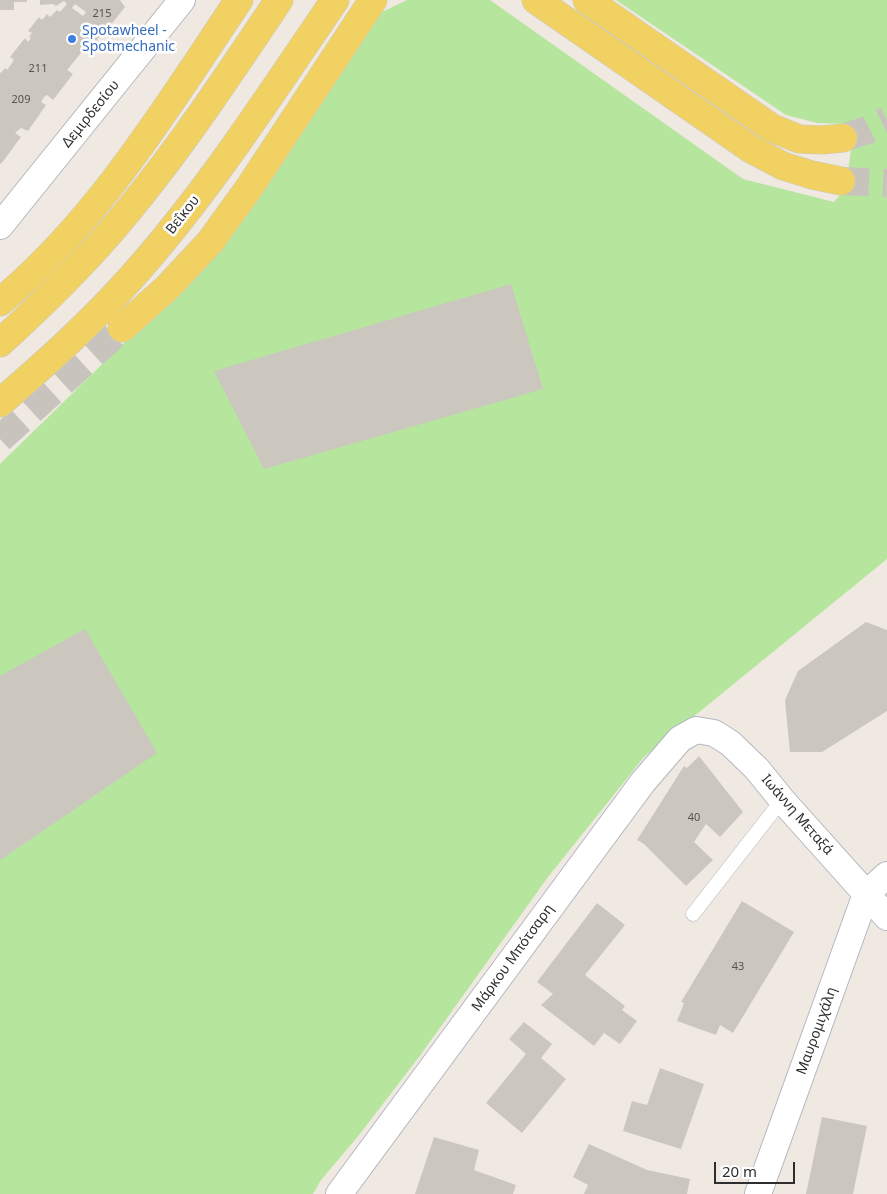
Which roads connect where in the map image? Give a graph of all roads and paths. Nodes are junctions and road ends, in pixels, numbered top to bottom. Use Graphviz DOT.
graph roads {
  1 [pos="182,0"];
  2 [pos="239,0"];
  3 [pos="280,0"];
  4 [pos="335,0"];
  5 [pos="368,0"];
  6 [pos="373,0"];
  7 [pos="536,0"];
  8 [pos="587,0"];
  9 [pos="293,61"];
  10 [pos="843,138"];
  11 [pos="841,181"];
  12 [pos="0,226"];
  13 [pos="0,302"];
  14 [pos="122,328"];
  15 [pos="0,343"];
  16 [pos="0,403"];
  17 [pos="696,730"];
  18 [pos="782,800"];
  19 [pos="887,875"];
  20 [pos="866,894"];
  21 [pos="693,914"];
  22 [pos="887,917"];
  23 [pos="340,1194"];
  24 [pos="758,1194"];
  1 -- 12 [label="street, Δεμιρδεσίου"];
  2 -- 13 [label="main road"];
  3 -- 15 [label="main road"];
  4 -- 9 [label="main road, Βεΐκου"];
  5 -- 9 [label="main road"];
  6 -- 14 [label="main road"];
  7 -- 11 [label="main road"];
  8 -- 10 [label="main road"];
  9 -- 16 [label="main road, Βεΐκου"];
  17 -- 18 [label="street, Ιωάννη Μεταξά"];
  17 -- 23 [label="street, Μάρκου Μπότσαρη"];
  18 -- 20 [label="street, Ιωάννη Μεταξά"];
  18 -- 21 [label="lane"];
  19 -- 20 [label="street, Μαυρομιχάλη"];
  20 -- 22 [label="street, Ιωάννη Μεταξά"];
  20 -- 24 [label="street, Μαυρομιχάλη"];
}
